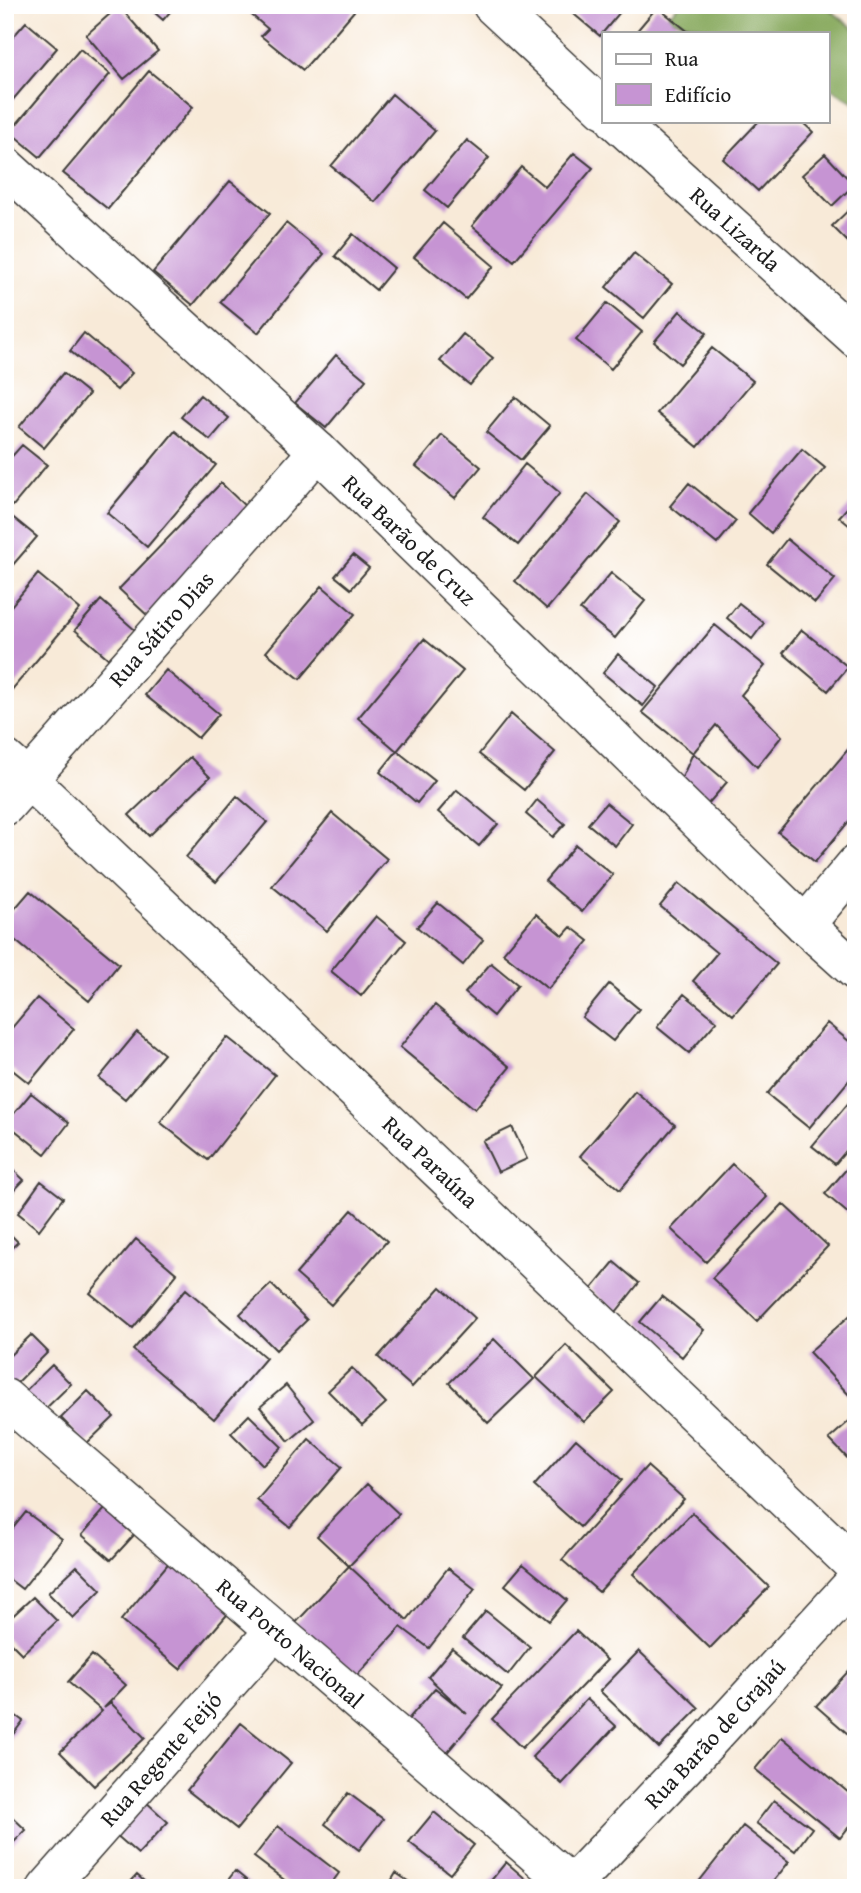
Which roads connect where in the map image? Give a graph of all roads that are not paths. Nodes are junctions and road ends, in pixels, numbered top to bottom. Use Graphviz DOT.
graph roads {
  1 [pos="492,5"];
  2 [pos="602,107"];
  3 [pos="617,122"];
  4 [pos="5,166"];
  5 [pos="856,338"];
  6 [pos="318,451"];
  7 [pos="13,782"];
  8 [pos="856,864"];
  9 [pos="805,925"];
  10 [pos="856,971"];
  11 [pos="5,1398"];
  12 [pos="856,1567"];
  13 [pos="856,1581"];
  14 [pos="274,1630"];
  15 [pos="574,1887"];
  16 [pos="47,1888"];
  1 -- 2 [label="street"];
  3 -- 5 [label="street, Rua Lizarda"];
  4 -- 6 [label="street, Rua Barão de Cruz"];
  6 -- 7 [label="street, Rua Sátiro Dias"];
  6 -- 9 [label="street, Rua Barão de Cruz"];
  7 -- 12 [label="street, Rua Paraúna"];
  8 -- 9 [label="street"];
  9 -- 10 [label="street, Rua Barão de Cruz"];
  11 -- 14 [label="street, Rua Porto Nacional"];
  13 -- 15 [label="street, Rua Barão de Grajaú"];
  14 -- 15 [label="street, Rua Porto Nacional"];
  14 -- 16 [label="street, Rua Regente Feijó"];
}
